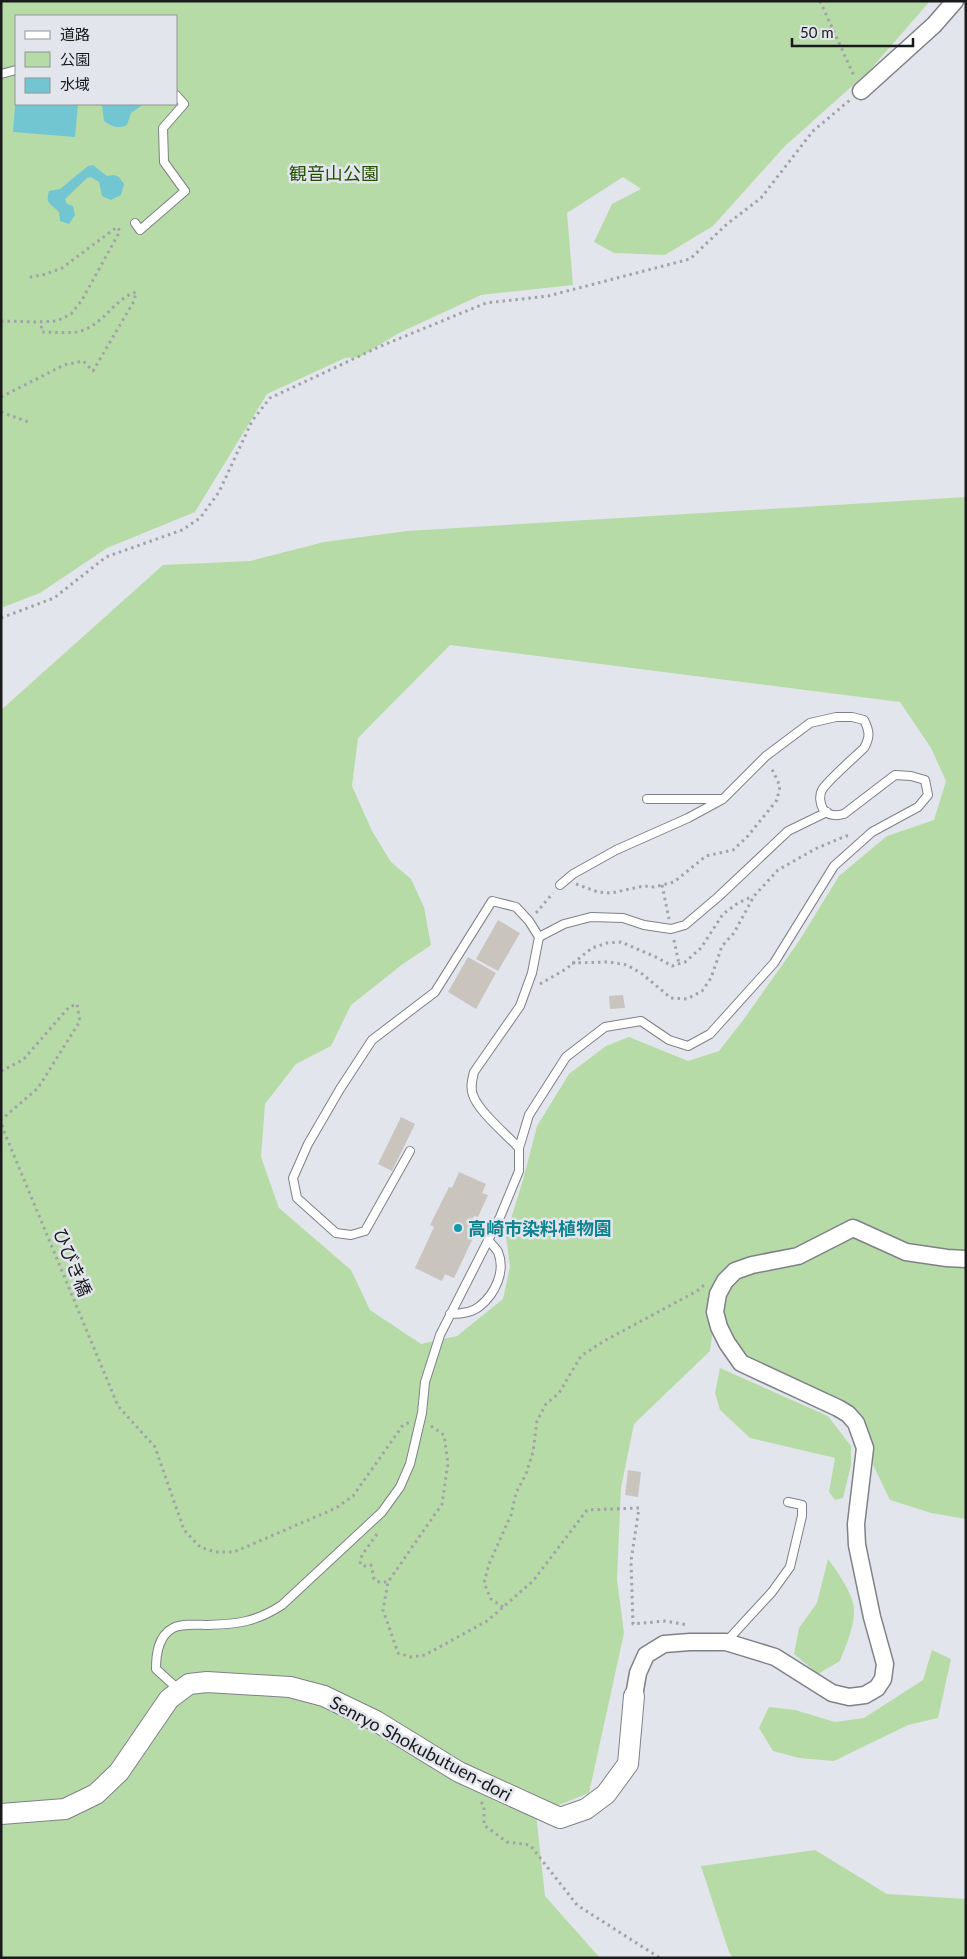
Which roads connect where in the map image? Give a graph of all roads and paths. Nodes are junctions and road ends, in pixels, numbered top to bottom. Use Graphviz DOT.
graph roads {
  1 [pos="820,1"];
  2 [pos="955,1"];
  3 [pos="15,70"];
  4 [pos="1,74"];
  5 [pos="861,91"];
  6 [pos="178,97"];
  7 [pos="135,224"];
  8 [pos="26,278"];
  9 [pos="1,321"];
  10 [pos="41,322"];
  11 [pos="1,396"];
  12 [pos="1,412"];
  13 [pos="30,424"];
  14 [pos="1,618"];
  15 [pos="766,756"];
  16 [pos="647,799"];
  17 [pos="723,799"];
  18 [pos="827,812"];
  19 [pos="864,838"];
  20 [pos="563,882"];
  21 [pos="662,885"];
  22 [pos="754,896"];
  23 [pos="529,921"];
  24 [pos="671,929"];
  25 [pos="539,937"];
  26 [pos="572,963"];
  27 [pos="680,964"];
  28 [pos="526,990"];
  29 [pos="1,1071"];
  30 [pos="519,1148"];
  31 [pos="410,1151"];
  32 [pos="488,1240"];
  33 [pos="966,1259"];
  34 [pos="704,1285"];
  35 [pos="450,1314"];
  36 [pos="421,1419"];
  37 [pos="788,1502"];
  38 [pos="382,1512"];
  39 [pos="388,1582"];
  40 [pos="503,1607"];
  41 [pos="690,1625"];
  42 [pos="726,1642"];
  43 [pos="179,1690"];
  44 [pos="634,1696"];
  45 [pos="479,1799"];
  46 [pos="1,1814"];
  47 [pos="660,1958"];
  1 -- 5 [label="path"];
  2 -- 5 [label="street"];
  3 -- 4 [label="lane"];
  5 -- 14 [label="path"];
  6 -- 7 [label="lane"];
  8 -- 10 [label="path"];
  9 -- 10 [label="path"];
  10 -- 11 [label="path"];
  12 -- 13 [label="path"];
  15 -- 17 [label="lane"];
  15 -- 18 [label="lane"];
  15 -- 21 [label="path"];
  16 -- 17 [label="lane"];
  17 -- 20 [label="lane"];
  18 -- 19 [label="lane"];
  18 -- 24 [label="lane"];
  19 -- 22 [label="path"];
  19 -- 30 [label="lane"];
  20 -- 21 [label="path"];
  20 -- 23 [label="path"];
  21 -- 24 [label="path"];
  22 -- 26 [label="path"];
  22 -- 27 [label="path"];
  23 -- 25 [label="lane"];
  23 -- 31 [label="lane"];
  24 -- 25 [label="lane"];
  24 -- 27 [label="path"];
  25 -- 28 [label="lane"];
  26 -- 27 [label="path"];
  26 -- 28 [label="path"];
  28 -- 30 [label="lane"];
  29 -- 36 [label="path, ひびき橋"];
  30 -- 32 [label="lane"];
  32 -- 35 [label="lane"];
  32 -- 35 [label="lane"];
  33 -- 42 [label="street, Senryo Shokubutuen-dori"];
  34 -- 40 [label="path"];
  35 -- 36 [label="lane"];
  36 -- 38 [label="lane"];
  36 -- 39 [label="path"];
  37 -- 42 [label="lane"];
  38 -- 39 [label="path"];
  38 -- 43 [label="lane"];
  39 -- 40 [label="path"];
  40 -- 41 [label="path"];
  42 -- 44 [label="street, Senryo Shokubutuen-dori"];
  43 -- 44 [label="street, Senryo Shokubutuen-dori"];
  43 -- 46 [label="street, Senryo Shokubutuen-dori"];
  45 -- 47 [label="path"];
}
